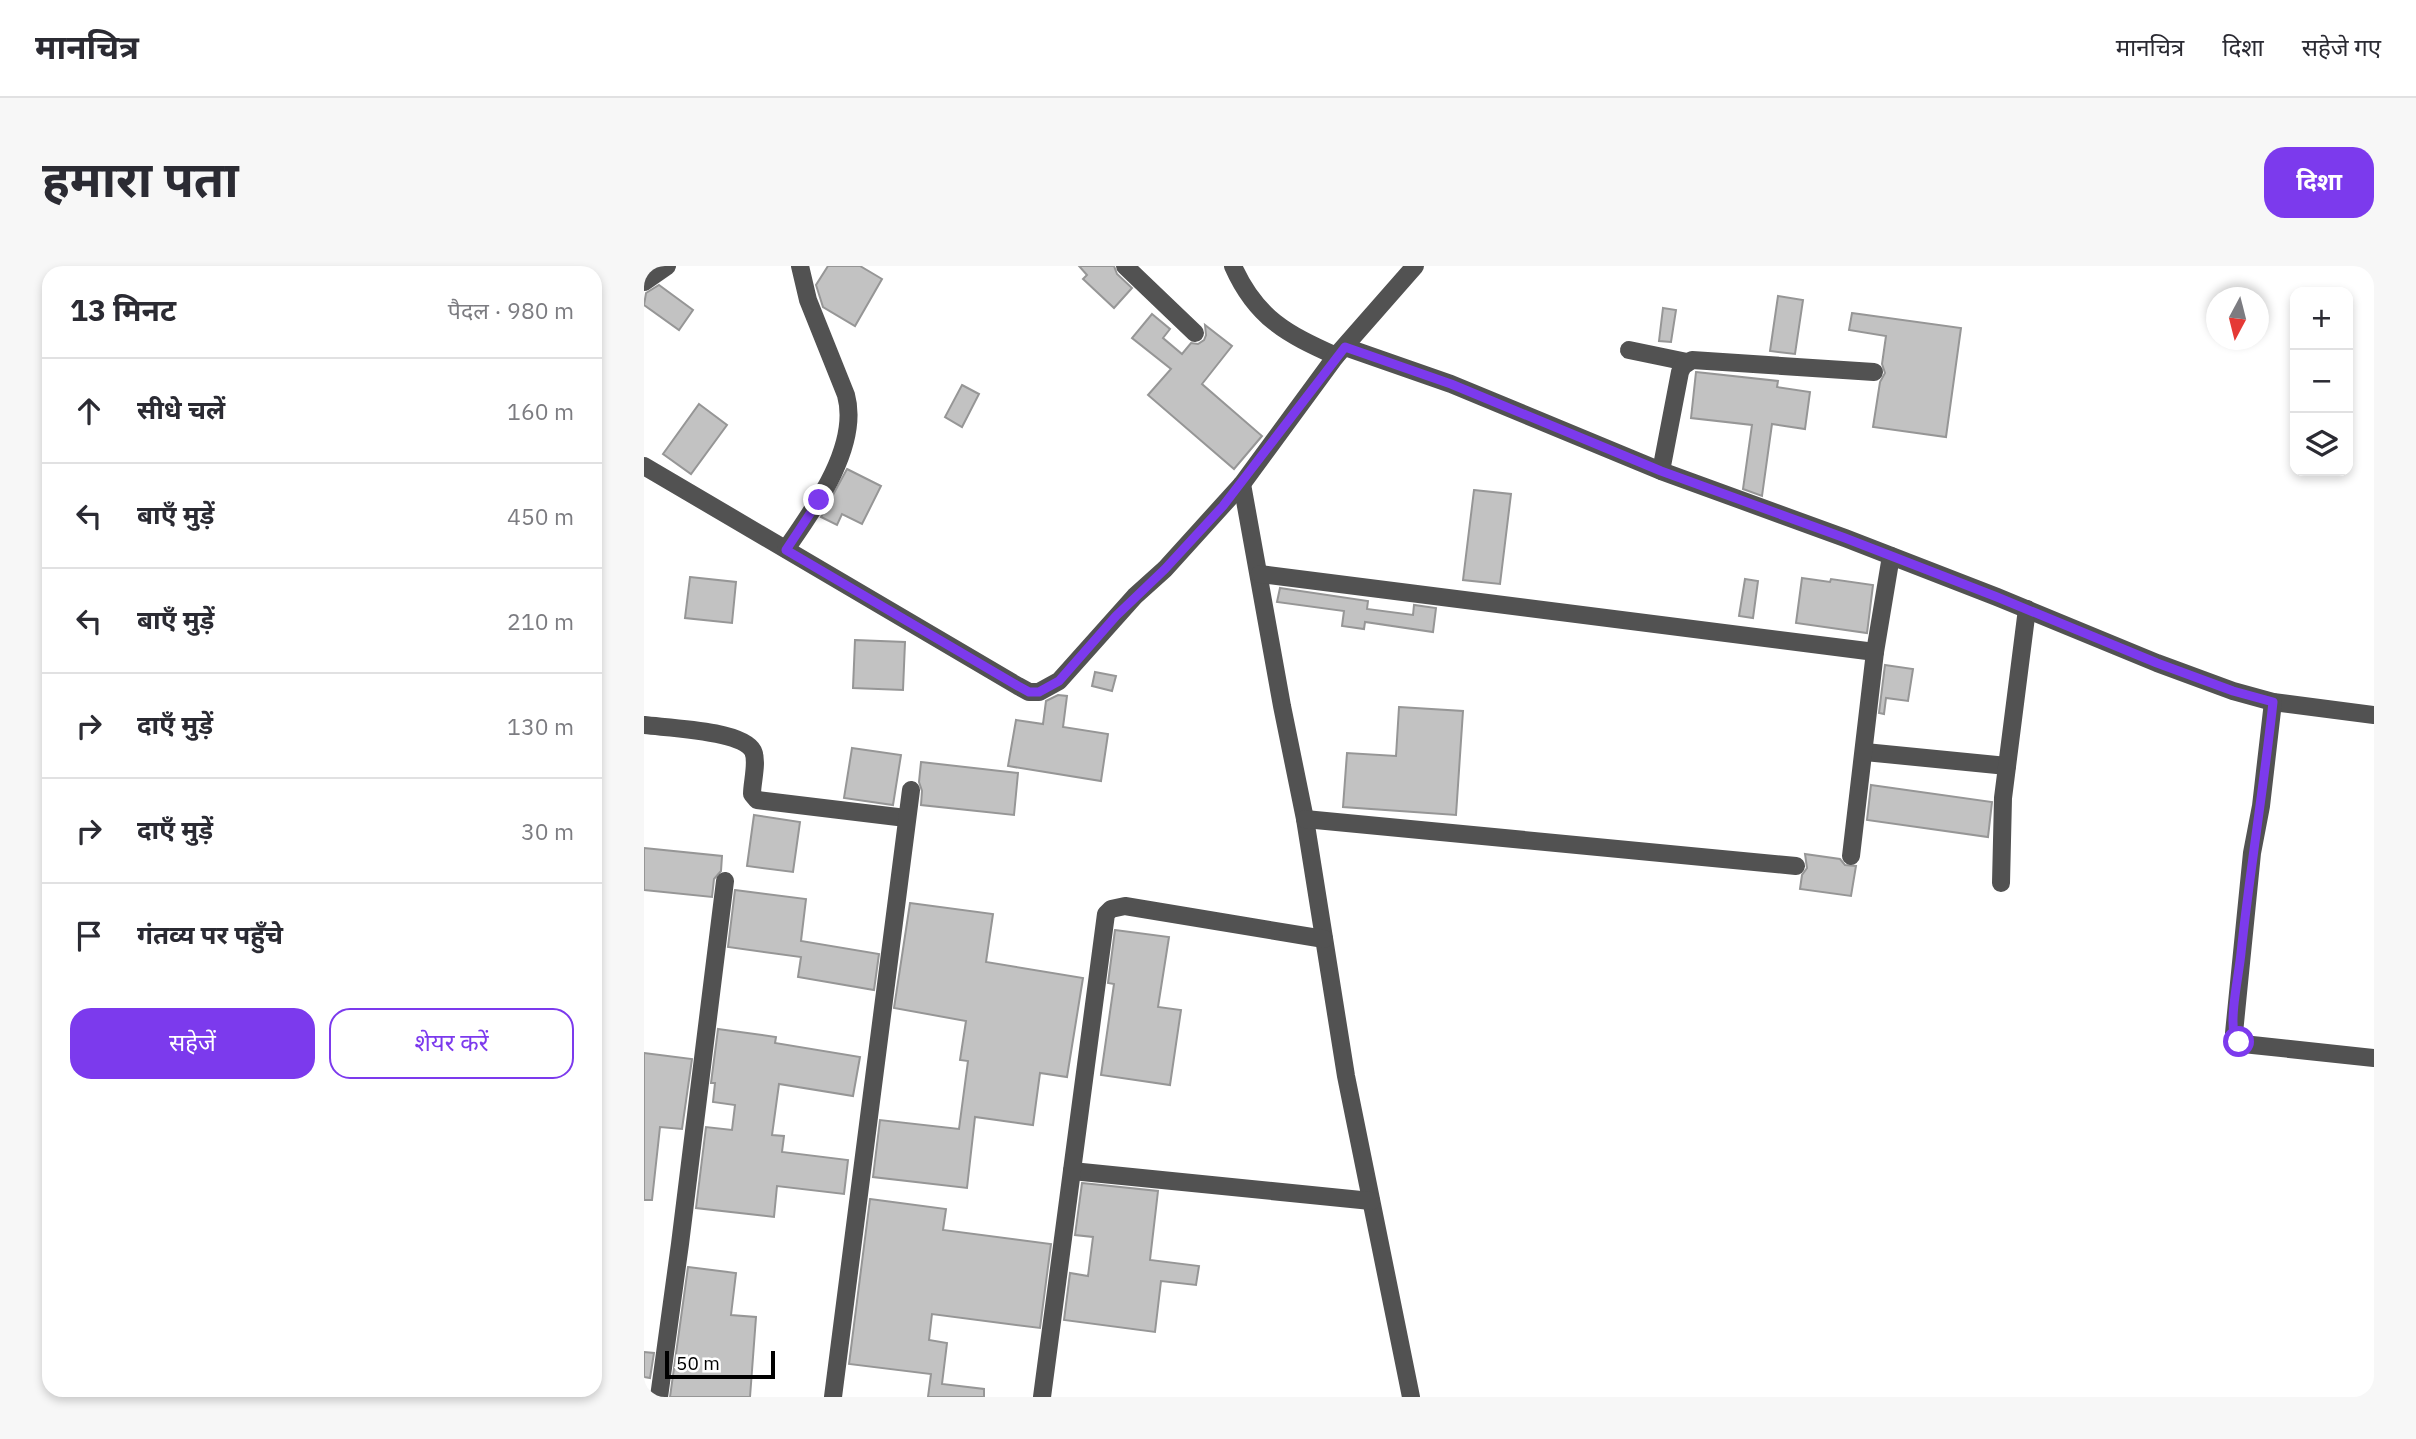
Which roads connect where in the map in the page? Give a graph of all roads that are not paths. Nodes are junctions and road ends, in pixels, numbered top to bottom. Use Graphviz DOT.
graph roads {
  1 [pos="667,266"];
  2 [pos="800,266"];
  3 [pos="1125,266"];
  4 [pos="1233,266"];
  5 [pos="1415,266"];
  6 [pos="644,282"];
  7 [pos="1195,333"];
  8 [pos="1629,350"];
  9 [pos="1340,352"];
  10 [pos="1687,362"];
  11 [pos="1874,372"];
  12 [pos="644,466"];
  13 [pos="1661,471"];
  14 [pos="1242,484"];
  15 [pos="786,550"];
  16 [pos="1891,556"];
  17 [pos="1260,575"];
  18 [pos="2027,610"];
  19 [pos="1875,653"];
  20 [pos="2273,702"];
  21 [pos="2374,715"];
  22 [pos="644,725"];
  23 [pos="1865,752"];
  24 [pos="2007,766"];
  25 [pos="911,790"];
  26 [pos="906,818"];
  27 [pos="1306,819"];
  28 [pos="1851,856"];
  29 [pos="1796,866"];
  30 [pos="725,881"];
  31 [pos="2001,883"];
  32 [pos="1324,939"];
  33 [pos="2374,1058"];
  34 [pos="1072,1171"];
  35 [pos="1371,1201"];
  36 [pos="644,1395"];
  37 [pos="658,1397"];
  38 [pos="833,1397"];
  39 [pos="1042,1397"];
  40 [pos="1411,1397"];
  1 -- 6 [label="street"];
  2 -- 15 [label="street"];
  3 -- 7 [label="street"];
  4 -- 9 [label="street"];
  5 -- 9 [label="street"];
  8 -- 10 [label="street"];
  9 -- 13 [label="street"];
  9 -- 14 [label="street"];
  10 -- 11 [label="street"];
  10 -- 13 [label="street"];
  12 -- 15 [label="street"];
  13 -- 16 [label="street"];
  14 -- 15 [label="street"];
  14 -- 17 [label="street"];
  16 -- 18 [label="street"];
  16 -- 19 [label="street"];
  17 -- 19 [label="street"];
  17 -- 27 [label="street"];
  18 -- 20 [label="street"];
  18 -- 24 [label="street"];
  19 -- 23 [label="street"];
  20 -- 21 [label="street"];
  20 -- 33 [label="street"];
  22 -- 26 [label="street"];
  23 -- 24 [label="street"];
  23 -- 28 [label="street"];
  24 -- 31 [label="street"];
  25 -- 26 [label="street"];
  26 -- 38 [label="street"];
  27 -- 29 [label="street"];
  27 -- 32 [label="street"];
  30 -- 37 [label="street"];
  32 -- 34 [label="street"];
  32 -- 35 [label="street"];
  34 -- 35 [label="street"];
  34 -- 39 [label="street"];
  35 -- 40 [label="street"];
  36 -- 37 [label="street"];
}
